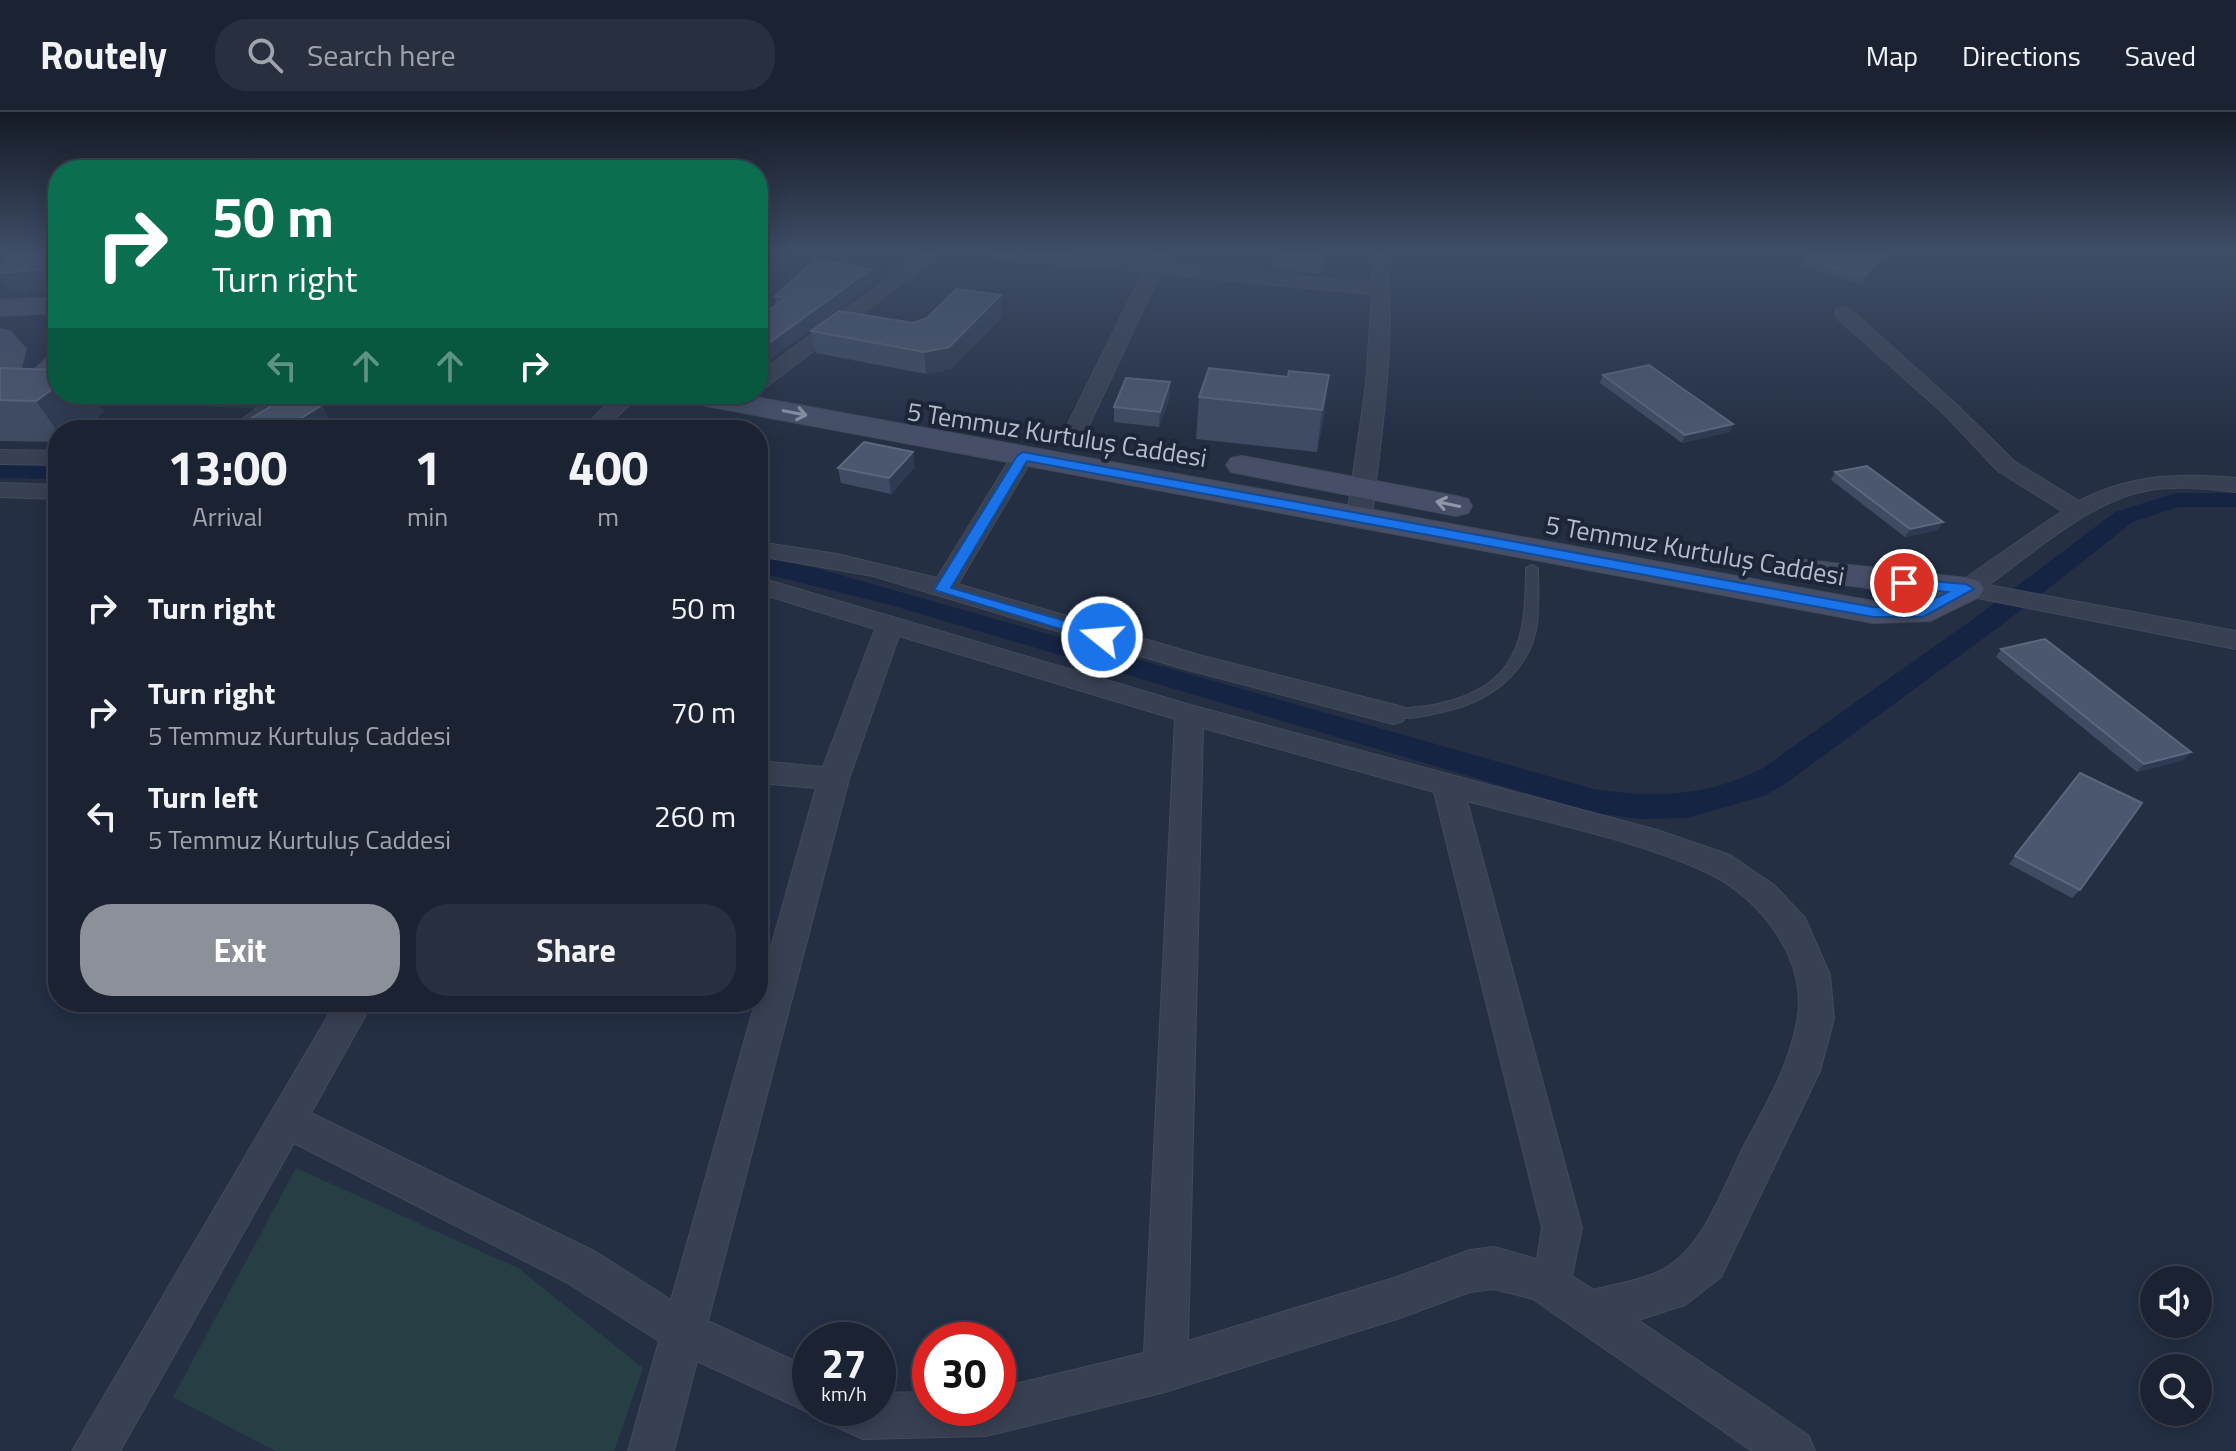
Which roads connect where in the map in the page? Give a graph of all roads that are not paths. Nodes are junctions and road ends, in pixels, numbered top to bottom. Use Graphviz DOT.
graph roads {
  1 [pos="849,315"];
  2 [pos="1131,315"];
  3 [pos="1380,315"];
  4 [pos="1846,315"];
  5 [pos="0,327"];
  6 [pos="0,337"];
  7 [pos="48,350"];
  8 [pos="48,356"];
  9 [pos="48,360"];
  10 [pos="4,375"];
  11 [pos="768,376"];
  12 [pos="768,386"];
  13 [pos="276,404"];
  14 [pos="619,404"];
  15 [pos="764,404"];
  16 [pos="0,415"];
  17 [pos="253,420"];
  18 [pos="602,420"];
  19 [pos="928,426"];
  20 [pos="1072,438"];
  21 [pos="1023,456"];
  22 [pos="0,457"];
  23 [pos="48,458"];
  24 [pos="2236,485"];
  25 [pos="0,490"];
  26 [pos="48,492"];
  27 [pos="1362,501"];
  28 [pos="2080,512"];
  29 [pos="768,550"];
  30 [pos="1532,568"];
  31 [pos="768,588"];
  32 [pos="1966,589"];
  33 [pos="942,590"];
  34 [pos="890,624"];
  35 [pos="2236,640"];
  36 [pos="1189,714"];
  37 [pos="1393,714"];
  38 [pos="768,773"];
  39 [pos="834,779"];
  40 [pos="1448,786"];
  41 [pos="349,1012"];
  42 [pos="287,1120"];
  43 [pos="1548,1284"];
  44 [pos="1592,1312"];
  45 [pos="685,1333"];
  46 [pos="1165,1370"];
  47 [pos="792,1383"];
  48 [pos="896,1415"];
  49 [pos="95,1451"];
  50 [pos="651,1451"];
  51 [pos="1792,1451"];
  1 -- 11 [label="street"];
  2 -- 20 [label="street"];
  3 -- 27 [label="street"];
  4 -- 28 [label="street"];
  5 -- 7 [label="main road"];
  6 -- 10 [label="main road"];
  8 -- 10 [label="main road"];
  9 -- 16 [label="main road"];
  12 -- 19 [label="main road, 5 Temmuz Kurtuluş Caddesi"];
  13 -- 17 [label="street"];
  14 -- 18 [label="street"];
  15 -- 19 [label="main road, 5 Temmuz Kurtuluş Caddesi, one-way"];
  19 -- 20 [label="main road, 5 Temmuz Kurtuluş Caddesi"];
  19 -- 21 [label="main road, 5 Temmuz Kurtuluş Caddesi"];
  20 -- 27 [label="main road, 5 Temmuz Kurtuluş Caddesi"];
  21 -- 27 [label="main road, 5 Temmuz Kurtuluş Caddesi"];
  21 -- 33 [label="street"];
  22 -- 23 [label="street"];
  24 -- 28 [label="street"];
  25 -- 26 [label="street"];
  27 -- 32 [label="main road, 5 Temmuz Kurtuluş Caddesi"];
  28 -- 32 [label="street"];
  29 -- 33 [label="street"];
  30 -- 37 [label="lane"];
  31 -- 34 [label="street"];
  32 -- 35 [label="street"];
  33 -- 37 [label="street"];
  34 -- 36 [label="street"];
  34 -- 39 [label="street"];
  36 -- 40 [label="street"];
  36 -- 46 [label="street"];
  38 -- 39 [label="street"];
  39 -- 45 [label="street"];
  40 -- 43 [label="street"];
  40 -- 44 [label="street"];
  41 -- 42 [label="street"];
  42 -- 45 [label="street"];
  42 -- 49 [label="street"];
  43 -- 44 [label="street"];
  43 -- 46 [label="street"];
  44 -- 51 [label="street"];
  45 -- 47 [label="street"];
  45 -- 50 [label="street"];
  46 -- 48 [label="street"];
}
